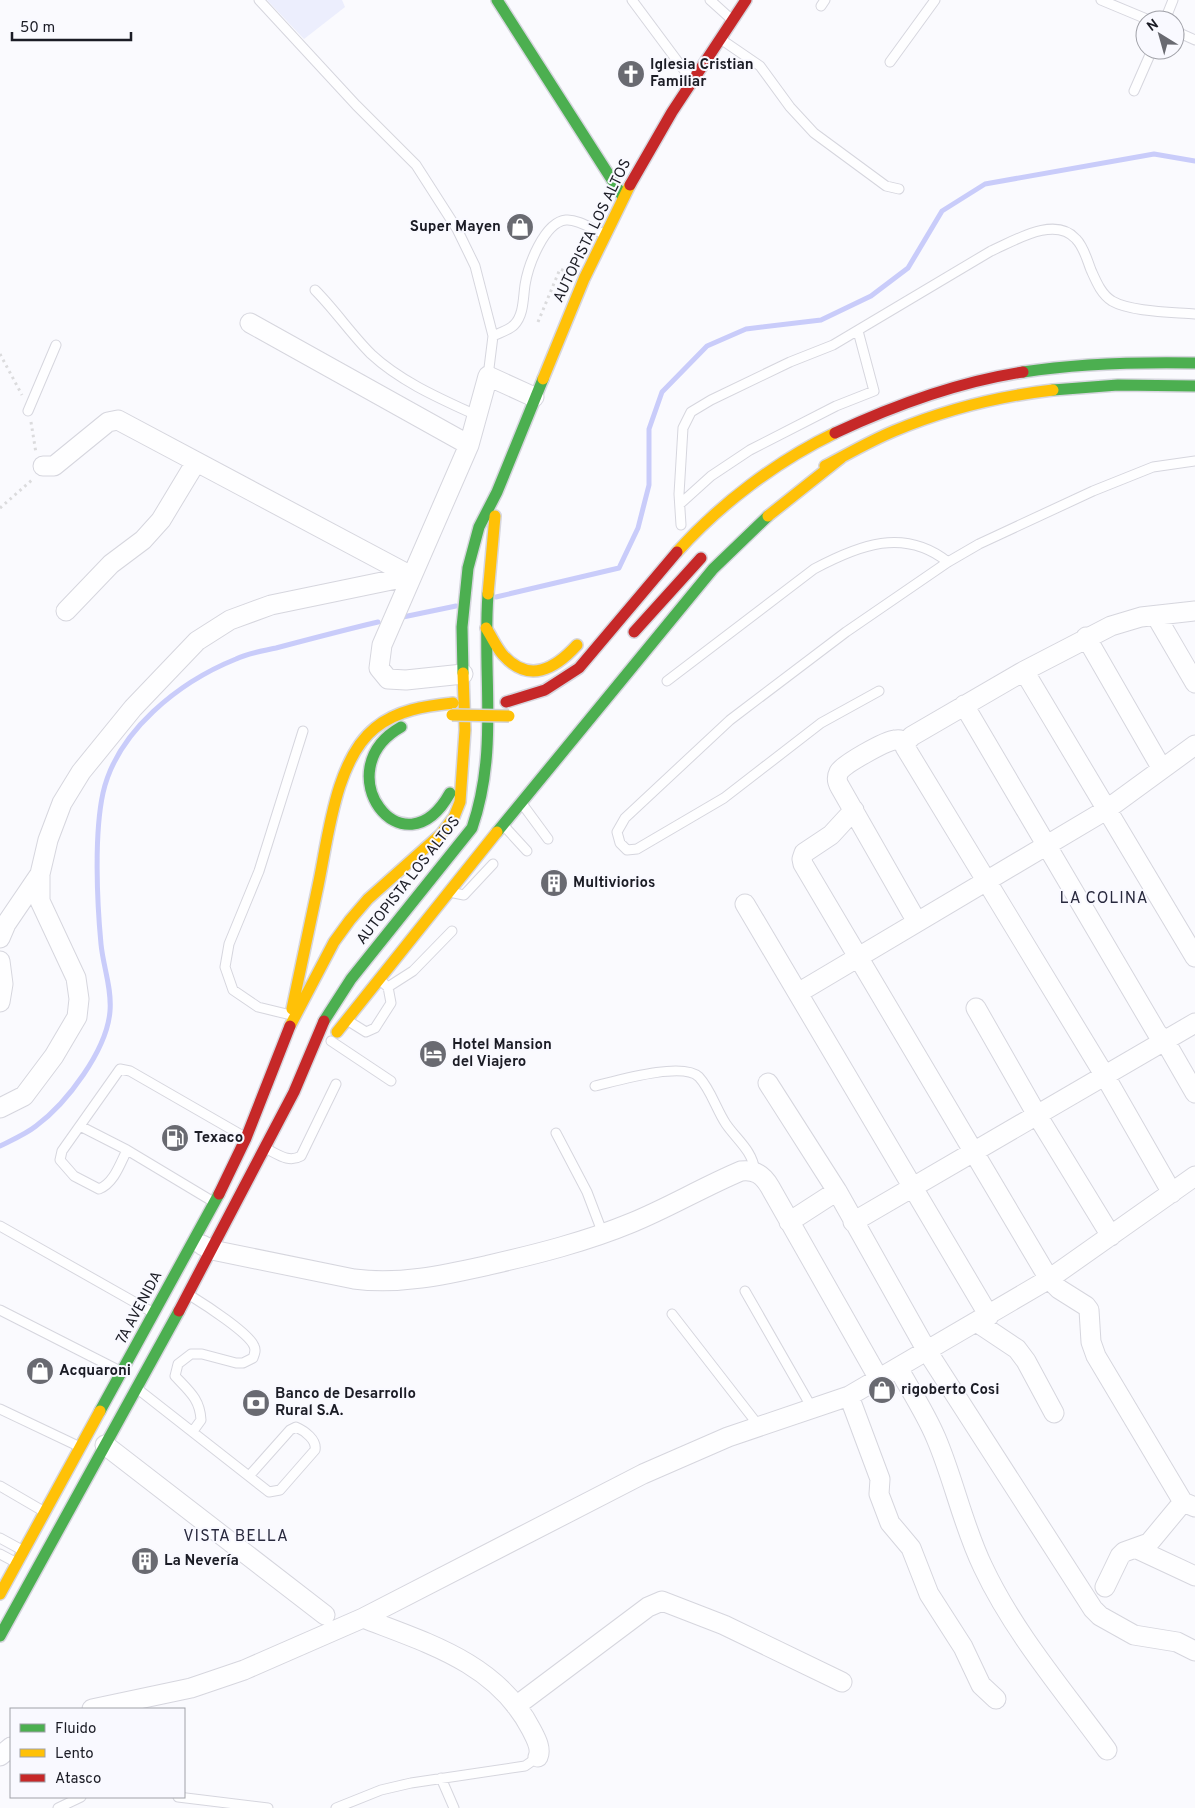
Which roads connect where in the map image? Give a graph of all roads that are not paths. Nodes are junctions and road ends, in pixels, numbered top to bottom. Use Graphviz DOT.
graph roads {
  1 [pos="259,0"];
  2 [pos="497,0"];
  3 [pos="632,0"];
  4 [pos="710,0"];
  5 [pos="746,0"];
  6 [pos="935,0"];
  7 [pos="1101,0"];
  8 [pos="1135,14"];
  9 [pos="732,20"];
  10 [pos="719,38"];
  11 [pos="1148,60"];
  12 [pos="890,62"];
  13 [pos="692,80"];
  14 [pos="1134,91"];
  15 [pos="899,189"];
  16 [pos="623,197"];
  17 [pos="604,234"];
  18 [pos="315,290"];
  19 [pos="1195,314"];
  20 [pos="250,324"];
  21 [pos="858,331"];
  22 [pos="493,336"];
  23 [pos="56,345"];
  24 [pos="1195,363"];
  25 [pos="488,376"];
  26 [pos="1195,386"];
  27 [pos="534,397"];
  28 [pos="28,411"];
  29 [pos="479,416"];
  30 [pos="812,444"];
  31 [pos="469,445"];
  32 [pos="841,458"];
  33 [pos="1195,461"];
  34 [pos="196,462"];
  35 [pos="43,466"];
  36 [pos="780,491"];
  37 [pos="497,492"];
  38 [pos="680,504"];
  39 [pos="708,505"];
  40 [pos="694,515"];
  41 [pos="678,528"];
  42 [pos="712,546"];
  43 [pos="948,562"];
  44 [pos="411,576"];
  45 [pos="66,611"];
  46 [pos="1195,611"];
  47 [pos="1156,616"];
  48 [pos="486,626"];
  49 [pos="585,636"];
  50 [pos="1086,637"];
  51 [pos="623,644"];
  52 [pos="1024,671"];
  53 [pos="463,674"];
  54 [pos="667,681"];
  55 [pos="1195,683"];
  56 [pos="879,691"];
  57 [pos="964,705"];
  58 [pos="453,709"];
  59 [pos="514,716"];
  60 [pos="302,731"];
  61 [pos="906,744"];
  62 [pos="1195,745"];
  63 [pos="1162,769"];
  64 [pos="463,770"];
  65 [pos="522,802"];
  66 [pos="854,810"];
  67 [pos="1106,810"];
  68 [pos="503,826"];
  69 [pos="548,839"];
  70 [pos="1046,846"];
  71 [pos="527,851"];
  72 [pos="493,864"];
  73 [pos="40,874"];
  74 [pos="986,881"];
  75 [pos="450,890"];
  76 [pos="745,904"];
  77 [pos="917,922"];
  78 [pos="452,932"];
  79 [pos="0,938"];
  80 [pos="859,957"];
  81 [pos="1195,957"];
  82 [pos="0,961"];
  83 [pos="379,979"];
  84 [pos="388,987"];
  85 [pos="798,993"];
  86 [pos="0,1002"];
  87 [pos="976,1008"];
  88 [pos="291,1015"];
  89 [pos="346,1019"];
  90 [pos="1195,1023"];
  91 [pos="289,1028"];
  92 [pos="331,1041"];
  93 [pos="1165,1041"];
  94 [pos="1104,1076"];
  95 [pos="391,1081"];
  96 [pos="336,1084"];
  97 [pos="768,1084"];
  98 [pos="595,1086"];
  99 [pos="294,1092"];
  100 [pos="1195,1093"];
  101 [pos="0,1108"];
  102 [pos="1037,1115"];
  103 [pos="80,1126"];
  104 [pos="556,1132"];
  105 [pos="246,1138"];
  106 [pos="265,1148"];
  107 [pos="127,1150"];
  108 [pos="972,1152"];
  109 [pos="755,1172"];
  110 [pos="1195,1176"];
  111 [pos="913,1186"];
  112 [pos="837,1191"];
  113 [pos="1172,1194"];
  114 [pos="215,1203"];
  115 [pos="789,1222"];
  116 [pos="853,1222"];
  117 [pos="0,1226"];
  118 [pos="603,1234"];
  119 [pos="1111,1236"];
  120 [pos="194,1240"];
  121 [pos="212,1250"];
  122 [pos="1049,1279"];
  123 [pos="744,1291"];
  124 [pos="188,1294"];
  125 [pos="0,1310"];
  126 [pos="155,1313"];
  127 [pos="672,1314"];
  128 [pos="983,1319"];
  129 [pos="927,1351"];
  130 [pos="898,1368"];
  131 [pos="123,1372"];
  132 [pos="879,1379"];
  133 [pos="137,1388"];
  134 [pos="849,1396"];
  135 [pos="812,1408"];
  136 [pos="0,1409"];
  137 [pos="1054,1413"];
  138 [pos="759,1426"];
  139 [pos="193,1431"];
  140 [pos="106,1445"];
  141 [pos="81,1447"];
  142 [pos="249,1476"];
  143 [pos="0,1486"];
  144 [pos="1189,1504"];
  145 [pos="45,1512"];
  146 [pos="0,1538"];
  147 [pos="1135,1548"];
  148 [pos="24,1551"];
  149 [pos="0,1554"];
  150 [pos="17,1564"];
  151 [pos="1195,1576"];
  152 [pos="1104,1587"];
  153 [pos="0,1594"];
  154 [pos="326,1615"];
  155 [pos="363,1618"];
  156 [pos="0,1636"];
  157 [pos="1195,1651"];
  158 [pos="842,1682"];
  159 [pos="996,1699"];
  160 [pos="516,1706"];
  161 [pos="97,1708"];
  162 [pos="10,1748"];
  163 [pos="1106,1750"];
  164 [pos="0,1756"];
  165 [pos="538,1757"];
  166 [pos="441,1778"];
  167 [pos="79,1798"];
  168 [pos="185,1798"];
  169 [pos="58,1808"];
  170 [pos="268,1808"];
  171 [pos="336,1808"];
  172 [pos="454,1808"];
  1 -- 22 [label="lane"];
  2 -- 16 [label="main road"];
  3 -- 13 [label="lane"];
  4 -- 9 [label="lane"];
  5 -- 9 [label="main road, AUTOPISTA LOS ALTOS"];
  6 -- 12 [label="lane"];
  7 -- 8 [label="lane"];
  9 -- 10 [label="main road, AUTOPISTA LOS ALTOS"];
  10 -- 13 [label="main road, AUTOPISTA LOS ALTOS"];
  10 -- 15 [label="lane"];
  11 -- 14 [label="lane"];
  13 -- 16 [label="main road, AUTOPISTA LOS ALTOS"];
  16 -- 17 [label="main road, AUTOPISTA LOS ALTOS"];
  17 -- 22 [label="lane"];
  17 -- 27 [label="main road, AUTOPISTA LOS ALTOS"];
  18 -- 29 [label="lane"];
  19 -- 21 [label="lane"];
  20 -- 31 [label="street"];
  21 -- 38 [label="lane"];
  21 -- 38 [label="lane"];
  22 -- 25 [label="lane"];
  23 -- 28 [label="lane"];
  24 -- 30 [label="main road"];
  25 -- 27 [label="street"];
  25 -- 29 [label="street"];
  26 -- 32 [label="main road"];
  27 -- 37 [label="main road, AUTOPISTA LOS ALTOS"];
  29 -- 31 [label="street"];
  30 -- 39 [label="main road"];
  30 -- 58 [label="main road"];
  31 -- 44 [label="street"];
  32 -- 36 [label="main road"];
  32 -- 65 [label="main road"];
  33 -- 43 [label="lane"];
  34 -- 35 [label="street"];
  34 -- 44 [label="street"];
  34 -- 45 [label="street"];
  37 -- 48 [label="main road, AUTOPISTA LOS ALTOS"];
  37 -- 53 [label="main road, AUTOPISTA LOS ALTOS"];
  38 -- 41 [label="lane"];
  40 -- 41 [label="main road"];
  42 -- 51 [label="main road"];
  43 -- 54 [label="lane"];
  43 -- 56 [label="lane"];
  44 -- 53 [label="street"];
  44 -- 73 [label="street"];
  46 -- 47 [label="street"];
  47 -- 50 [label="street"];
  47 -- 55 [label="street"];
  48 -- 49 [label="main road"];
  48 -- 99 [label="main road, AUTOPISTA LOS ALTOS"];
  50 -- 52 [label="street"];
  50 -- 63 [label="street"];
  52 -- 57 [label="street"];
  52 -- 67 [label="street"];
  53 -- 64 [label="main road, AUTOPISTA LOS ALTOS"];
  57 -- 61 [label="street"];
  57 -- 70 [label="street"];
  58 -- 59 [label="main road, bridge"];
  58 -- 64 [label="main road"];
  58 -- 88 [label="main road"];
  60 -- 88 [label="lane"];
  61 -- 66 [label="street"];
  61 -- 74 [label="street"];
  62 -- 63 [label="street"];
  63 -- 67 [label="street"];
  64 -- 91 [label="main road, AUTOPISTA LOS ALTOS"];
  65 -- 68 [label="main road"];
  65 -- 69 [label="lane"];
  66 -- 77 [label="street"];
  66 -- 80 [label="street"];
  67 -- 70 [label="street"];
  67 -- 81 [label="street"];
  68 -- 71 [label="lane"];
  68 -- 75 [label="main road"];
  70 -- 74 [label="street"];
  70 -- 93 [label="street"];
  72 -- 75 [label="lane"];
  73 -- 79 [label="street"];
  73 -- 101 [label="street"];
  74 -- 77 [label="street"];
  74 -- 94 [label="street"];
  75 -- 83 [label="main road"];
  76 -- 85 [label="street"];
  77 -- 80 [label="street"];
  78 -- 84 [label="lane"];
  80 -- 85 [label="street"];
  80 -- 108 [label="street"];
  82 -- 86 [label="street"];
  83 -- 84 [label="lane"];
  83 -- 89 [label="main road"];
  84 -- 89 [label="lane"];
  85 -- 111 [label="street"];
  87 -- 102 [label="street"];
  88 -- 91 [label="main road"];
  89 -- 92 [label="main road"];
  90 -- 93 [label="street"];
  91 -- 105 [label="main road, 7A AVENIDA"];
  92 -- 95 [label="lane"];
  92 -- 99 [label="main road"];
  93 -- 94 [label="street"];
  93 -- 100 [label="street"];
  94 -- 102 [label="street"];
  94 -- 113 [label="street"];
  96 -- 106 [label="lane"];
  97 -- 112 [label="street"];
  98 -- 109 [label="lane"];
  99 -- 106 [label="main road"];
  102 -- 108 [label="street"];
  102 -- 119 [label="street"];
  103 -- 105 [label="lane"];
  103 -- 107 [label="lane"];
  103 -- 107 [label="lane"];
  104 -- 118 [label="lane"];
  105 -- 114 [label="main road, 7A AVENIDA"];
  106 -- 121 [label="main road"];
  107 -- 114 [label="lane"];
  108 -- 111 [label="street"];
  108 -- 122 [label="street"];
  109 -- 115 [label="street"];
  109 -- 118 [label="street"];
  110 -- 113 [label="street"];
  111 -- 116 [label="street"];
  111 -- 128 [label="street"];
  112 -- 115 [label="street"];
  112 -- 116 [label="street"];
  113 -- 119 [label="street"];
  114 -- 120 [label="main road, 7A AVENIDA"];
  115 -- 132 [label="street"];
  116 -- 129 [label="street"];
  117 -- 126 [label="lane"];
  118 -- 121 [label="street"];
  119 -- 122 [label="street"];
  120 -- 121 [label="street"];
  120 -- 126 [label="main road, 7A AVENIDA"];
  121 -- 124 [label="main road"];
  122 -- 128 [label="street"];
  122 -- 144 [label="street"];
  123 -- 135 [label="lane"];
  124 -- 133 [label="main road"];
  124 -- 139 [label="lane"];
  125 -- 131 [label="lane"];
  126 -- 131 [label="main road, 7A AVENIDA"];
  127 -- 138 [label="lane"];
  128 -- 129 [label="street"];
  128 -- 137 [label="street"];
  129 -- 130 [label="street"];
  129 -- 157 [label="street"];
  130 -- 132 [label="street"];
  130 -- 163 [label="street"];
  131 -- 141 [label="main road, 7A AVENIDA"];
  132 -- 134 [label="street"];
  133 -- 139 [label="lane"];
  133 -- 140 [label="main road"];
  134 -- 135 [label="street"];
  134 -- 159 [label="street"];
  135 -- 138 [label="street"];
  136 -- 141 [label="lane"];
  138 -- 155 [label="street"];
  139 -- 142 [label="lane"];
  140 -- 154 [label="street"];
  140 -- 156 [label="main road"];
  141 -- 145 [label="main road, 7A AVENIDA"];
  142 -- 142 [label="lane"];
  143 -- 145 [label="lane"];
  144 -- 147 [label="street"];
  145 -- 148 [label="main road, 7A AVENIDA"];
  146 -- 148 [label="lane"];
  147 -- 151 [label="street"];
  147 -- 152 [label="street"];
  148 -- 150 [label="main road, 7A AVENIDA"];
  149 -- 150 [label="lane"];
  150 -- 153 [label="main road, 7A AVENIDA"];
  155 -- 160 [label="street"];
  155 -- 161 [label="street"];
  158 -- 160 [label="street"];
  160 -- 165 [label="street"];
  162 -- 164 [label="street"];
  165 -- 166 [label="lane"];
  166 -- 171 [label="lane"];
  166 -- 172 [label="lane"];
  167 -- 169 [label="lane"];
  168 -- 170 [label="lane"];
}
